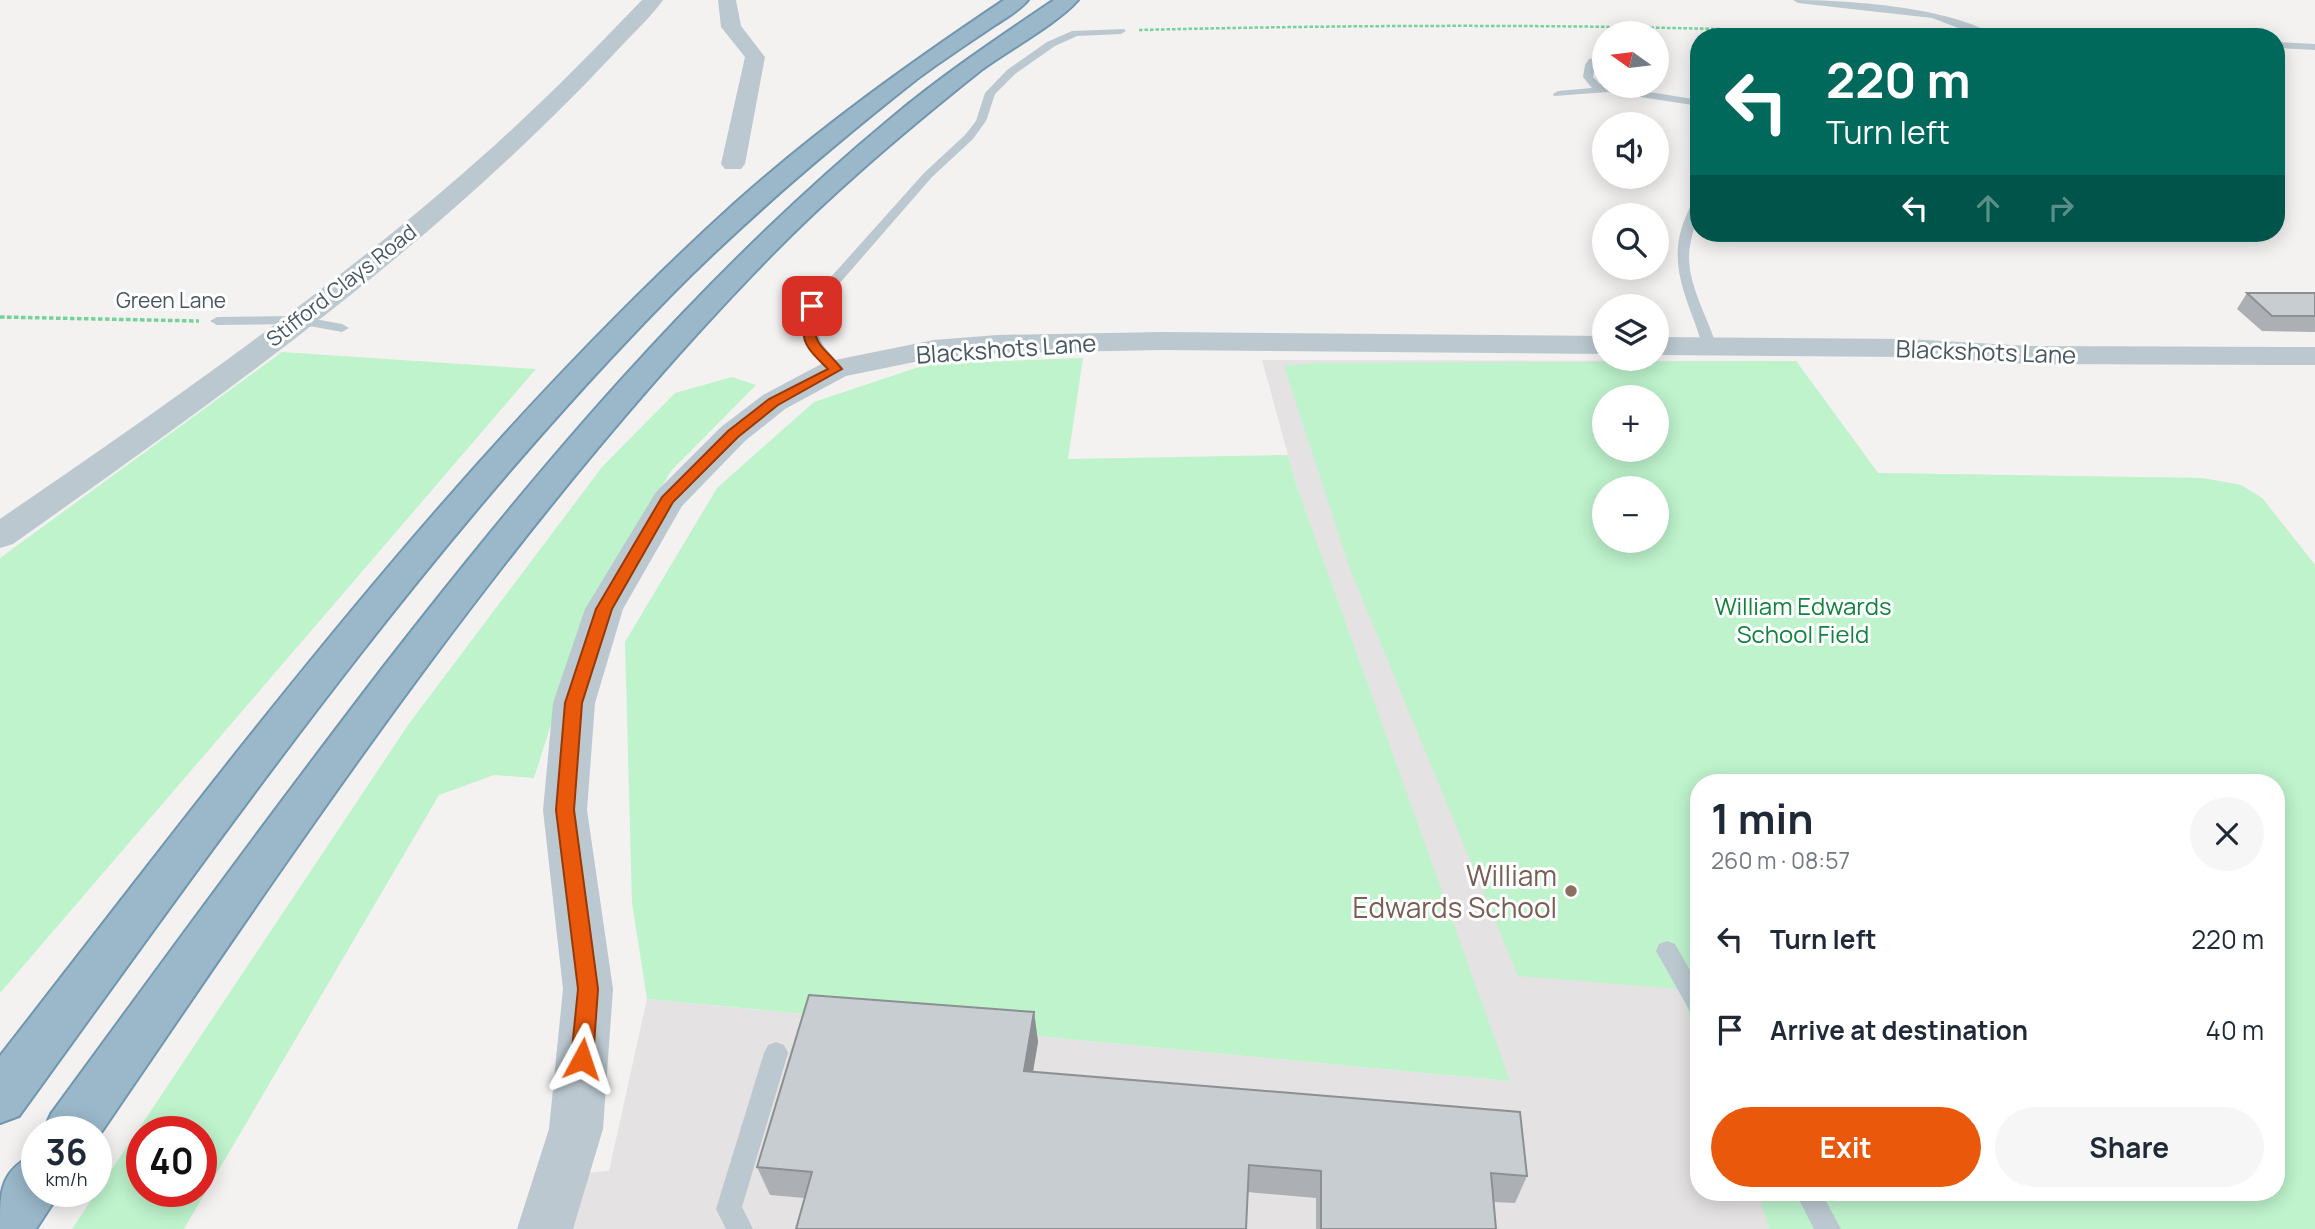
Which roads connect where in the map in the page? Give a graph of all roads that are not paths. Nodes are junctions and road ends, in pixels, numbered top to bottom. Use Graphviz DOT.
graph roads {
  1 [pos="653,0"];
  2 [pos="727,0"];
  3 [pos="1018,0"];
  4 [pos="1068,0"];
  5 [pos="1798,0"];
  6 [pos="1968,28"];
  7 [pos="1121,31"];
  8 [pos="2285,45"];
  9 [pos="2315,47"];
  10 [pos="1592,62"];
  11 [pos="1592,83"];
  12 [pos="1592,91"];
  13 [pos="1558,94"];
  14 [pos="1670,95"];
  15 [pos="1670,97"];
  16 [pos="1674,97"];
  17 [pos="1690,101"];
  18 [pos="733,164"];
  19 [pos="1690,218"];
  20 [pos="298,320"];
  21 [pos="217,321"];
  22 [pos="342,328"];
  23 [pos="1592,345"];
  24 [pos="1669,346"];
  25 [pos="1710,347"];
  26 [pos="2315,356"];
  27 [pos="836,369"];
  28 [pos="0,536"];
  29 [pos="1667,951"];
  30 [pos="1690,991"];
  31 [pos="776,1053"];
  32 [pos="0,1098"];
  33 [pos="81,1116"];
  34 [pos="1812,1201"];
  35 [pos="21,1202"];
  36 [pos="2,1229"];
  37 [pos="545,1229"];
  38 [pos="740,1229"];
  39 [pos="1828,1229"];
  1 -- 20 [label="street, Stifford Clays Road"];
  2 -- 18 [label="street"];
  3 -- 32 [label="highway"];
  4 -- 33 [label="highway"];
  5 -- 6 [label="lane"];
  7 -- 27 [label="lane"];
  8 -- 9 [label="lane"];
  10 -- 11 [label="lane"];
  12 -- 13 [label="lane"];
  14 -- 16 [label="lane"];
  15 -- 16 [label="lane"];
  16 -- 17 [label="lane"];
  19 -- 25 [label="lane"];
  20 -- 21 [label="lane, Green Lane"];
  20 -- 22 [label="lane, Green Lane"];
  20 -- 28 [label="street, Stifford Clays Road"];
  23 -- 27 [label="street, Blackshots Lane"];
  24 -- 25 [label="street, Blackshots Lane"];
  25 -- 26 [label="street, Blackshots Lane"];
  27 -- 37 [label="street, Blackshots Lane"];
  29 -- 30 [label="lane"];
  31 -- 38 [label="lane"];
  34 -- 39 [label="lane"];
  35 -- 36 [label="highway"];
}
